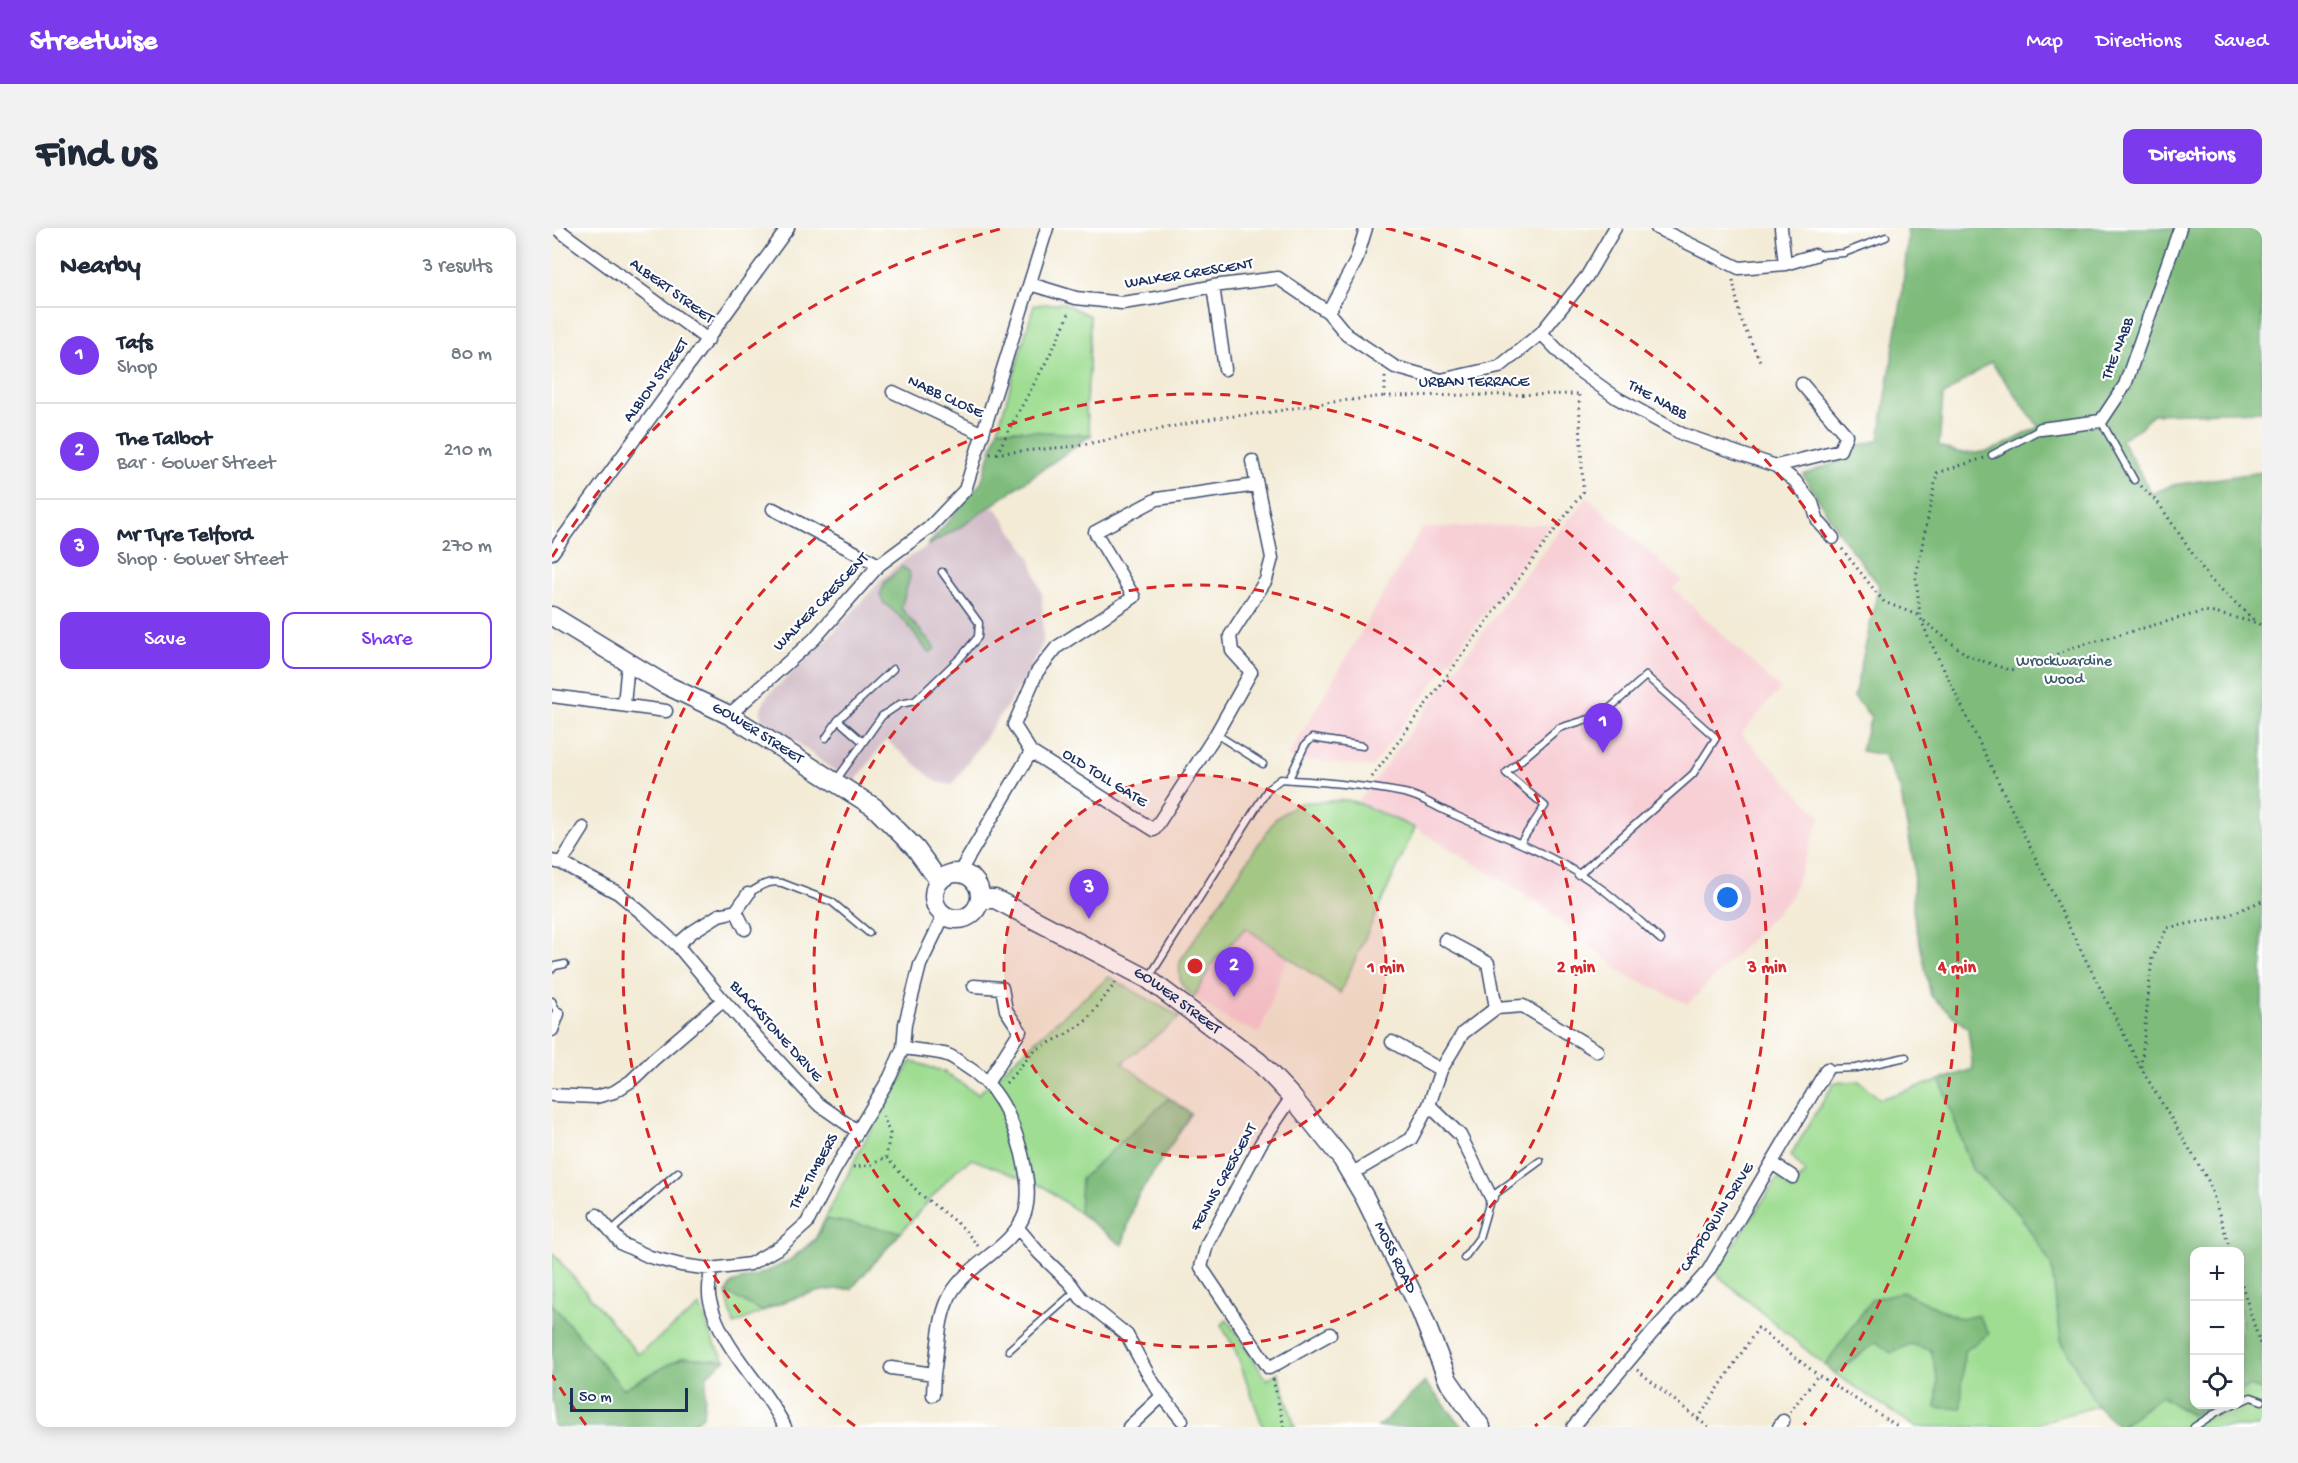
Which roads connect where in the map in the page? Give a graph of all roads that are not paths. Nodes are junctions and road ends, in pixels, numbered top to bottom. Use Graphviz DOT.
graph roads {
  1 [pos="556,228"];
  2 [pos="788,228"];
  3 [pos="1047,228"];
  4 [pos="1366,228"];
  5 [pos="1615,228"];
  6 [pos="1658,228"];
  7 [pos="1781,228"];
  8 [pos="2180,228"];
  9 [pos="1886,237"];
  10 [pos="1815,255"];
  11 [pos="1785,264"];
  12 [pos="1030,284"];
  13 [pos="1213,286"];
  14 [pos="1328,312"];
  15 [pos="1541,333"];
  16 [pos="708,340"];
  17 [pos="1225,369"];
  18 [pos="1802,384"];
  19 [pos="893,392"];
  20 [pos="2101,421"];
  21 [pos="2041,429"];
  22 [pos="982,434"];
  23 [pos="1992,455"];
  24 [pos="1252,461"];
  25 [pos="1776,466"];
  26 [pos="2134,480"];
  27 [pos="1257,485"];
  28 [pos="773,509"];
  29 [pos="1833,538"];
  30 [pos="552,554"];
  31 [pos="879,565"];
  32 [pos="942,572"];
  33 [pos="552,616"];
  34 [pos="628,662"];
  35 [pos="893,669"];
  36 [pos="552,696"];
  37 [pos="624,705"];
  38 [pos="666,711"];
  39 [pos="729,715"];
  40 [pos="838,720"];
  41 [pos="1216,734"];
  42 [pos="826,738"];
  43 [pos="863,742"];
  44 [pos="1363,746"];
  45 [pos="1032,752"];
  46 [pos="1263,765"];
  47 [pos="1289,779"];
  48 [pos="835,782"];
  49 [pos="583,828"];
  50 [pos="1520,843"];
  51 [pos="557,862"];
  52 [pos="959,873"];
  53 [pos="1578,875"];
  54 [pos="939,881"];
  55 [pos="748,894"];
  56 [pos="980,899"];
  57 [pos="736,911"];
  58 [pos="944,915"];
  59 [pos="745,929"];
  60 [pos="869,933"];
  61 [pos="1445,940"];
  62 [pos="1661,940"];
  63 [pos="677,945"];
  64 [pos="565,964"];
  65 [pos="552,969"];
  66 [pos="1148,979"];
  67 [pos="974,986"];
  68 [pos="723,1000"];
  69 [pos="552,1001"];
  70 [pos="1496,1008"];
  71 [pos="558,1014"];
  72 [pos="552,1030"];
  73 [pos="1392,1041"];
  74 [pos="903,1048"];
  75 [pos="1597,1051"];
  76 [pos="1906,1057"];
  77 [pos="1827,1069"];
  78 [pos="1441,1070"];
  79 [pos="992,1087"];
  80 [pos="552,1095"];
  81 [pos="1292,1097"];
  82 [pos="1430,1105"];
  83 [pos="856,1131"];
  84 [pos="1540,1161"];
  85 [pos="1772,1163"];
  86 [pos="678,1172"];
  87 [pos="1351,1174"];
  88 [pos="1794,1177"];
  89 [pos="1491,1197"];
  90 [pos="597,1215"];
  91 [pos="1017,1228"];
  92 [pos="611,1231"];
  93 [pos="1464,1258"];
  94 [pos="711,1269"];
  95 [pos="1076,1291"];
  96 [pos="1330,1334"];
  97 [pos="1009,1350"];
  98 [pos="891,1368"];
  99 [pos="934,1374"];
  100 [pos="933,1395"];
  101 [pos="1162,1396"];
  102 [pos="2244,1400"];
  103 [pos="2262,1401"];
  104 [pos="2225,1409"];
  105 [pos="1182,1420"];
  106 [pos="785,1427"];
  107 [pos="1129,1427"];
  108 [pos="1480,1427"];
  109 [pos="1573,1427"];
  110 [pos="2194,1427"];
  1 -- 16 [label="street, ALBERT STREET"];
  2 -- 16 [label="street, ALBION STREET"];
  3 -- 12 [label="street, WALKER CRESCENT"];
  4 -- 14 [label="street"];
  5 -- 15 [label="street, WALKER CRESCENT"];
  6 -- 11 [label="street"];
  7 -- 11 [label="street"];
  8 -- 20 [label="street, THE NABB"];
  9 -- 10 [label="lane"];
  10 -- 11 [label="street"];
  12 -- 13 [label="street, WALKER CRESCENT"];
  12 -- 22 [label="street, WALKER CRESCENT"];
  13 -- 14 [label="street, WALKER CRESCENT"];
  13 -- 17 [label="street"];
  14 -- 15 [label="street, WALKER CRESCENT"];
  15 -- 25 [label="street, THE NABB"];
  16 -- 30 [label="street, ALBION STREET"];
  18 -- 25 [label="street"];
  19 -- 22 [label="street, NABB CLOSE"];
  20 -- 21 [label="street"];
  20 -- 26 [label="lane"];
  21 -- 23 [label="lane"];
  22 -- 31 [label="street, WALKER CRESCENT"];
  24 -- 27 [label="street, OLD TOLL GATE"];
  25 -- 29 [label="street"];
  27 -- 41 [label="street, OLD TOLL GATE"];
  27 -- 45 [label="street, OLD TOLL GATE"];
  28 -- 31 [label="street"];
  31 -- 39 [label="street, WALKER CRESCENT"];
  32 -- 43 [label="lane"];
  33 -- 34 [label="street, GOWER STREET"];
  34 -- 37 [label="street"];
  34 -- 39 [label="street, GOWER STREET"];
  35 -- 40 [label="lane"];
  36 -- 37 [label="street"];
  37 -- 38 [label="street"];
  39 -- 48 [label="street, GOWER STREET"];
  40 -- 42 [label="lane"];
  40 -- 43 [label="lane"];
  41 -- 45 [label="street, OLD TOLL GATE"];
  41 -- 46 [label="lane"];
  43 -- 48 [label="lane"];
  44 -- 47 [label="lane"];
  45 -- 52 [label="street"];
  47 -- 50 [label="lane"];
  47 -- 66 [label="lane"];
  48 -- 54 [label="street, GOWER STREET"];
  49 -- 51 [label="street"];
  50 -- 53 [label="lane"];
  50 -- 53 [label="lane"];
  51 -- 63 [label="street, BLACKSTONE DRIVE"];
  52 -- 54 [label="street"];
  52 -- 56 [label="street"];
  53 -- 62 [label="lane"];
  54 -- 58 [label="street"];
  55 -- 57 [label="street"];
  55 -- 60 [label="lane"];
  56 -- 58 [label="street"];
  56 -- 66 [label="street, GOWER STREET"];
  57 -- 59 [label="street"];
  57 -- 63 [label="street"];
  58 -- 74 [label="street, THE TIMBERS"];
  61 -- 70 [label="street"];
  63 -- 68 [label="street, BLACKSTONE DRIVE"];
  64 -- 65 [label="lane"];
  66 -- 81 [label="street, GOWER STREET"];
  67 -- 79 [label="street"];
  68 -- 80 [label="street"];
  68 -- 83 [label="street, BLACKSTONE DRIVE"];
  69 -- 71 [label="lane"];
  70 -- 75 [label="street"];
  70 -- 78 [label="street"];
  71 -- 72 [label="street"];
  73 -- 78 [label="street"];
  74 -- 79 [label="street"];
  74 -- 83 [label="street, THE TIMBERS"];
  76 -- 77 [label="lane"];
  77 -- 85 [label="street, CAPPOQUIN DRIVE"];
  78 -- 82 [label="street"];
  79 -- 91 [label="street"];
  81 -- 87 [label="street, MOSS ROAD"];
  81 -- 96 [label="street, FENNS CRESCENT"];
  82 -- 87 [label="street"];
  82 -- 89 [label="street"];
  83 -- 94 [label="street, THE TIMBERS"];
  84 -- 89 [label="lane"];
  85 -- 88 [label="street"];
  85 -- 109 [label="street, CAPPOQUIN DRIVE"];
  86 -- 92 [label="lane"];
  87 -- 108 [label="street, MOSS ROAD"];
  89 -- 93 [label="lane"];
  90 -- 92 [label="street, THE TIMBERS"];
  91 -- 95 [label="street"];
  91 -- 99 [label="street"];
  92 -- 94 [label="street, THE TIMBERS"];
  94 -- 106 [label="street"];
  95 -- 97 [label="lane"];
  95 -- 101 [label="street"];
  98 -- 99 [label="street"];
  99 -- 100 [label="street"];
  101 -- 105 [label="street"];
  101 -- 107 [label="street"];
  102 -- 103 [label="lane"];
  104 -- 110 [label="lane"];
}
